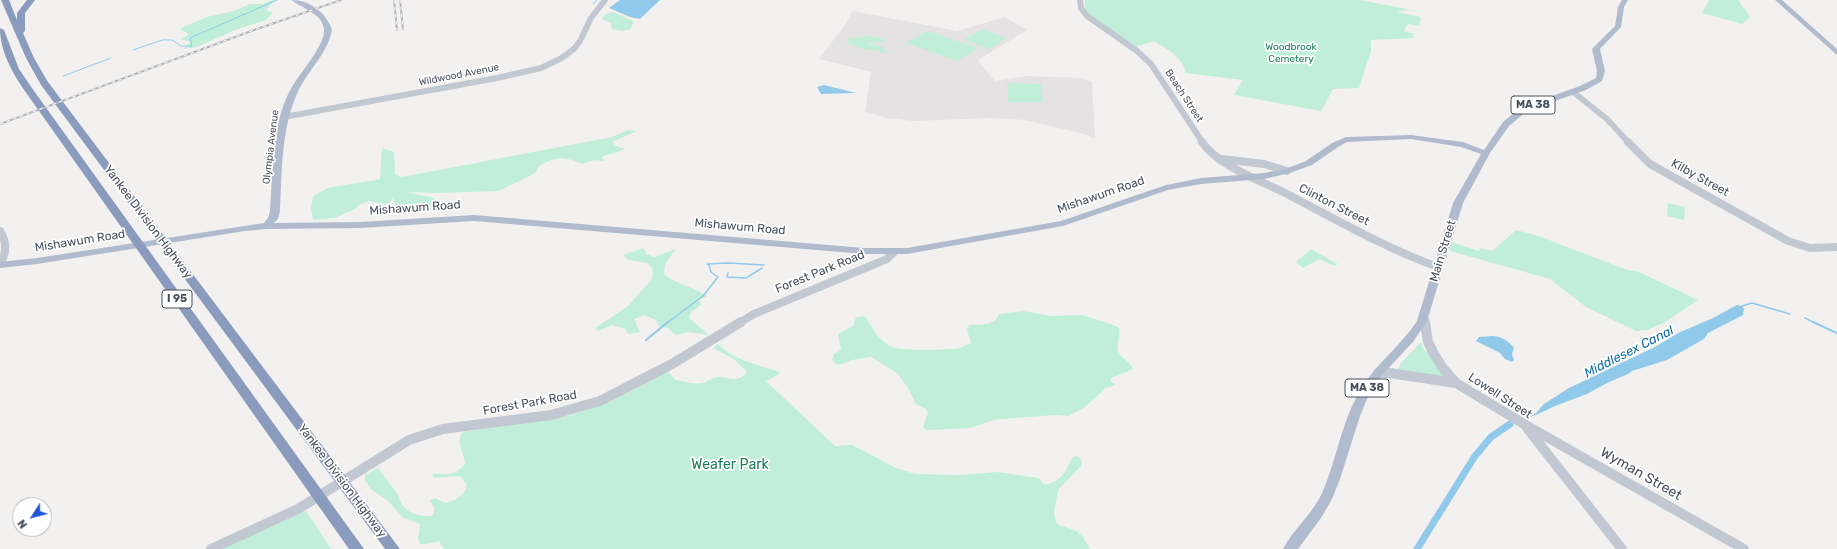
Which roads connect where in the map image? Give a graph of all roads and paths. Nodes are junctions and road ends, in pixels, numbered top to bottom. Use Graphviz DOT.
graph roads {
  1 [pos="5,0"];
  2 [pos="31,0"];
  3 [pos="295,0"];
  4 [pos="605,0"];
  5 [pos="1080,0"];
  6 [pos="1624,0"];
  7 [pos="1778,0"];
  8 [pos="0,30"];
  9 [pos="21,37"];
  10 [pos="0,38"];
  11 [pos="8,50"];
  12 [pos="1837,53"];
  13 [pos="1573,92"];
  14 [pos="284,117"];
  15 [pos="1496,139"];
  16 [pos="1463,145"];
  17 [pos="1473,145"];
  18 [pos="1487,151"];
  19 [pos="1221,159"];
  20 [pos="1287,171"];
  21 [pos="1253,177"];
  22 [pos="268,226"];
  23 [pos="0,231"];
  24 [pos="1837,247"];
  25 [pos="894,252"];
  26 [pos="0,265"];
  27 [pos="1438,267"];
  28 [pos="1424,316"];
  29 [pos="1378,373"];
  30 [pos="1456,383"];
  31 [pos="1524,424"];
  32 [pos="1553,440"];
  33 [pos="1542,447"];
  34 [pos="211,549"];
  35 [pos="356,549"];
  36 [pos="393,549"];
  37 [pos="1290,549"];
  38 [pos="1622,549"];
  39 [pos="1744,549"];
  1 -- 9 [label="highway, Yankee Division Highway / I 95"];
  2 -- 9 [label="highway"];
  3 -- 14 [label="main road, Olympia Avenue"];
  4 -- 14 [label="street, Wildwood Avenue"];
  5 -- 19 [label="street, Beach Street"];
  6 -- 13 [label="main road, Main Street / MA 38"];
  7 -- 12 [label="main road"];
  8 -- 11 [label="highway, Yankee Division Highway / I 95"];
  9 -- 36 [label="highway, Yankee Division Highway / I 95"];
  10 -- 11 [label="highway"];
  11 -- 35 [label="highway, Yankee Division Highway / I 95"];
  13 -- 15 [label="main road, Main Street / MA 38"];
  13 -- 24 [label="street, Kilby Street"];
  14 -- 22 [label="main road, Olympia Avenue"];
  15 -- 17 [label="main road, Mishawum Road"];
  15 -- 18 [label="main road, Main Street / MA 38"];
  16 -- 17 [label="main road, Mishawum Road"];
  16 -- 18 [label="main road, Mishawum Road"];
  16 -- 20 [label="main road, Mishawum Road"];
  17 -- 18 [label="main road"];
  18 -- 27 [label="main road, Main Street / MA 38"];
  19 -- 20 [label="street"];
  19 -- 21 [label="street, Clinton Street"];
  20 -- 21 [label="main road, Mishawum Road"];
  21 -- 25 [label="main road, Mishawum Road"];
  21 -- 27 [label="street, Clinton Street"];
  22 -- 25 [label="main road, Mishawum Road"];
  22 -- 26 [label="main road, Mishawum Road"];
  23 -- 26 [label="street, Mishawum Road"];
  25 -- 34 [label="street, Forest Park Road"];
  27 -- 28 [label="main road, Main Street / MA 38"];
  28 -- 29 [label="main road, Main Street / MA 38"];
  28 -- 30 [label="street, Lowell Street"];
  29 -- 30 [label="street"];
  29 -- 37 [label="main road, Main Street / MA 38"];
  30 -- 31 [label="street, Lowell Street"];
  31 -- 32 [label="street, Wyman Street"];
  31 -- 33 [label="street, Lowell Street"];
  32 -- 33 [label="street"];
  32 -- 39 [label="street, Wyman Street"];
  33 -- 38 [label="street, Lowell Street"];
}
